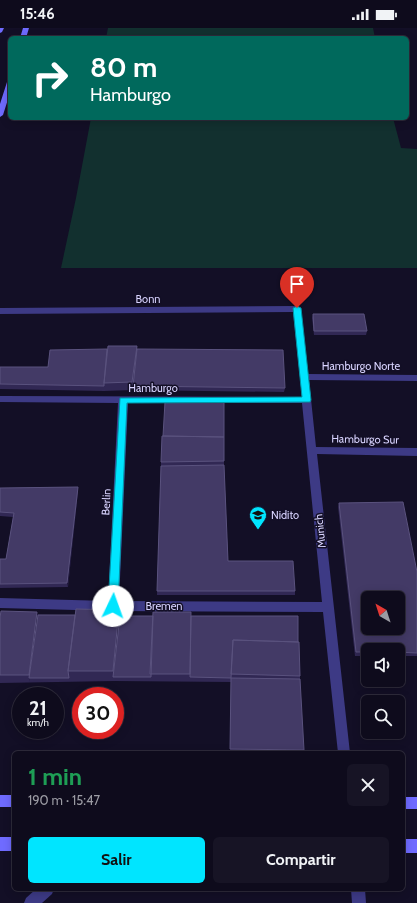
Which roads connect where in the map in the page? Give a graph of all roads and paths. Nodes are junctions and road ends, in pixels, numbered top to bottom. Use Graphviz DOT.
graph roads {
  1 [pos="1,28"];
  2 [pos="0,31"];
  3 [pos="8,86"];
  4 [pos="3,95"];
  5 [pos="0,115"];
  6 [pos="297,308"];
  7 [pos="0,311"];
  8 [pos="304,378"];
  9 [pos="417,378"];
  10 [pos="0,399"];
  11 [pos="123,400"];
  12 [pos="307,400"];
  13 [pos="312,450"];
  14 [pos="417,452"];
  15 [pos="0,602"];
  16 [pos="113,606"];
  17 [pos="328,607"];
  18 [pos="344,751"];
  19 [pos="0,801"];
  20 [pos="12,801"];
  21 [pos="405,803"];
  22 [pos="417,803"];
  23 [pos="0,844"];
  24 [pos="12,844"];
  25 [pos="405,846"];
  26 [pos="417,846"];
  27 [pos="45,891"];
  28 [pos="358,891"];
  29 [pos="31,903"];
  30 [pos="359,903"];
  1 -- 2 [label="main road"];
  3 -- 4 [label="main road"];
  4 -- 5 [label="main road"];
  6 -- 7 [label="street, Bonn"];
  6 -- 8 [label="street, Munich"];
  8 -- 9 [label="street, Hamburgo Norte"];
  8 -- 12 [label="street, Munich"];
  10 -- 11 [label="street, Hamburgo"];
  11 -- 12 [label="street, Hamburgo"];
  11 -- 16 [label="street, Berlin"];
  12 -- 13 [label="street, Munich"];
  13 -- 14 [label="street, Hamburgo Sur"];
  13 -- 17 [label="street, Munich"];
  15 -- 16 [label="street, Bremen"];
  16 -- 17 [label="street, Bremen"];
  17 -- 18 [label="street, Munich"];
  19 -- 20 [label="main road"];
  21 -- 22 [label="main road"];
  23 -- 24 [label="main road"];
  25 -- 26 [label="main road"];
  27 -- 29 [label="street"];
  28 -- 30 [label="street"];
}
